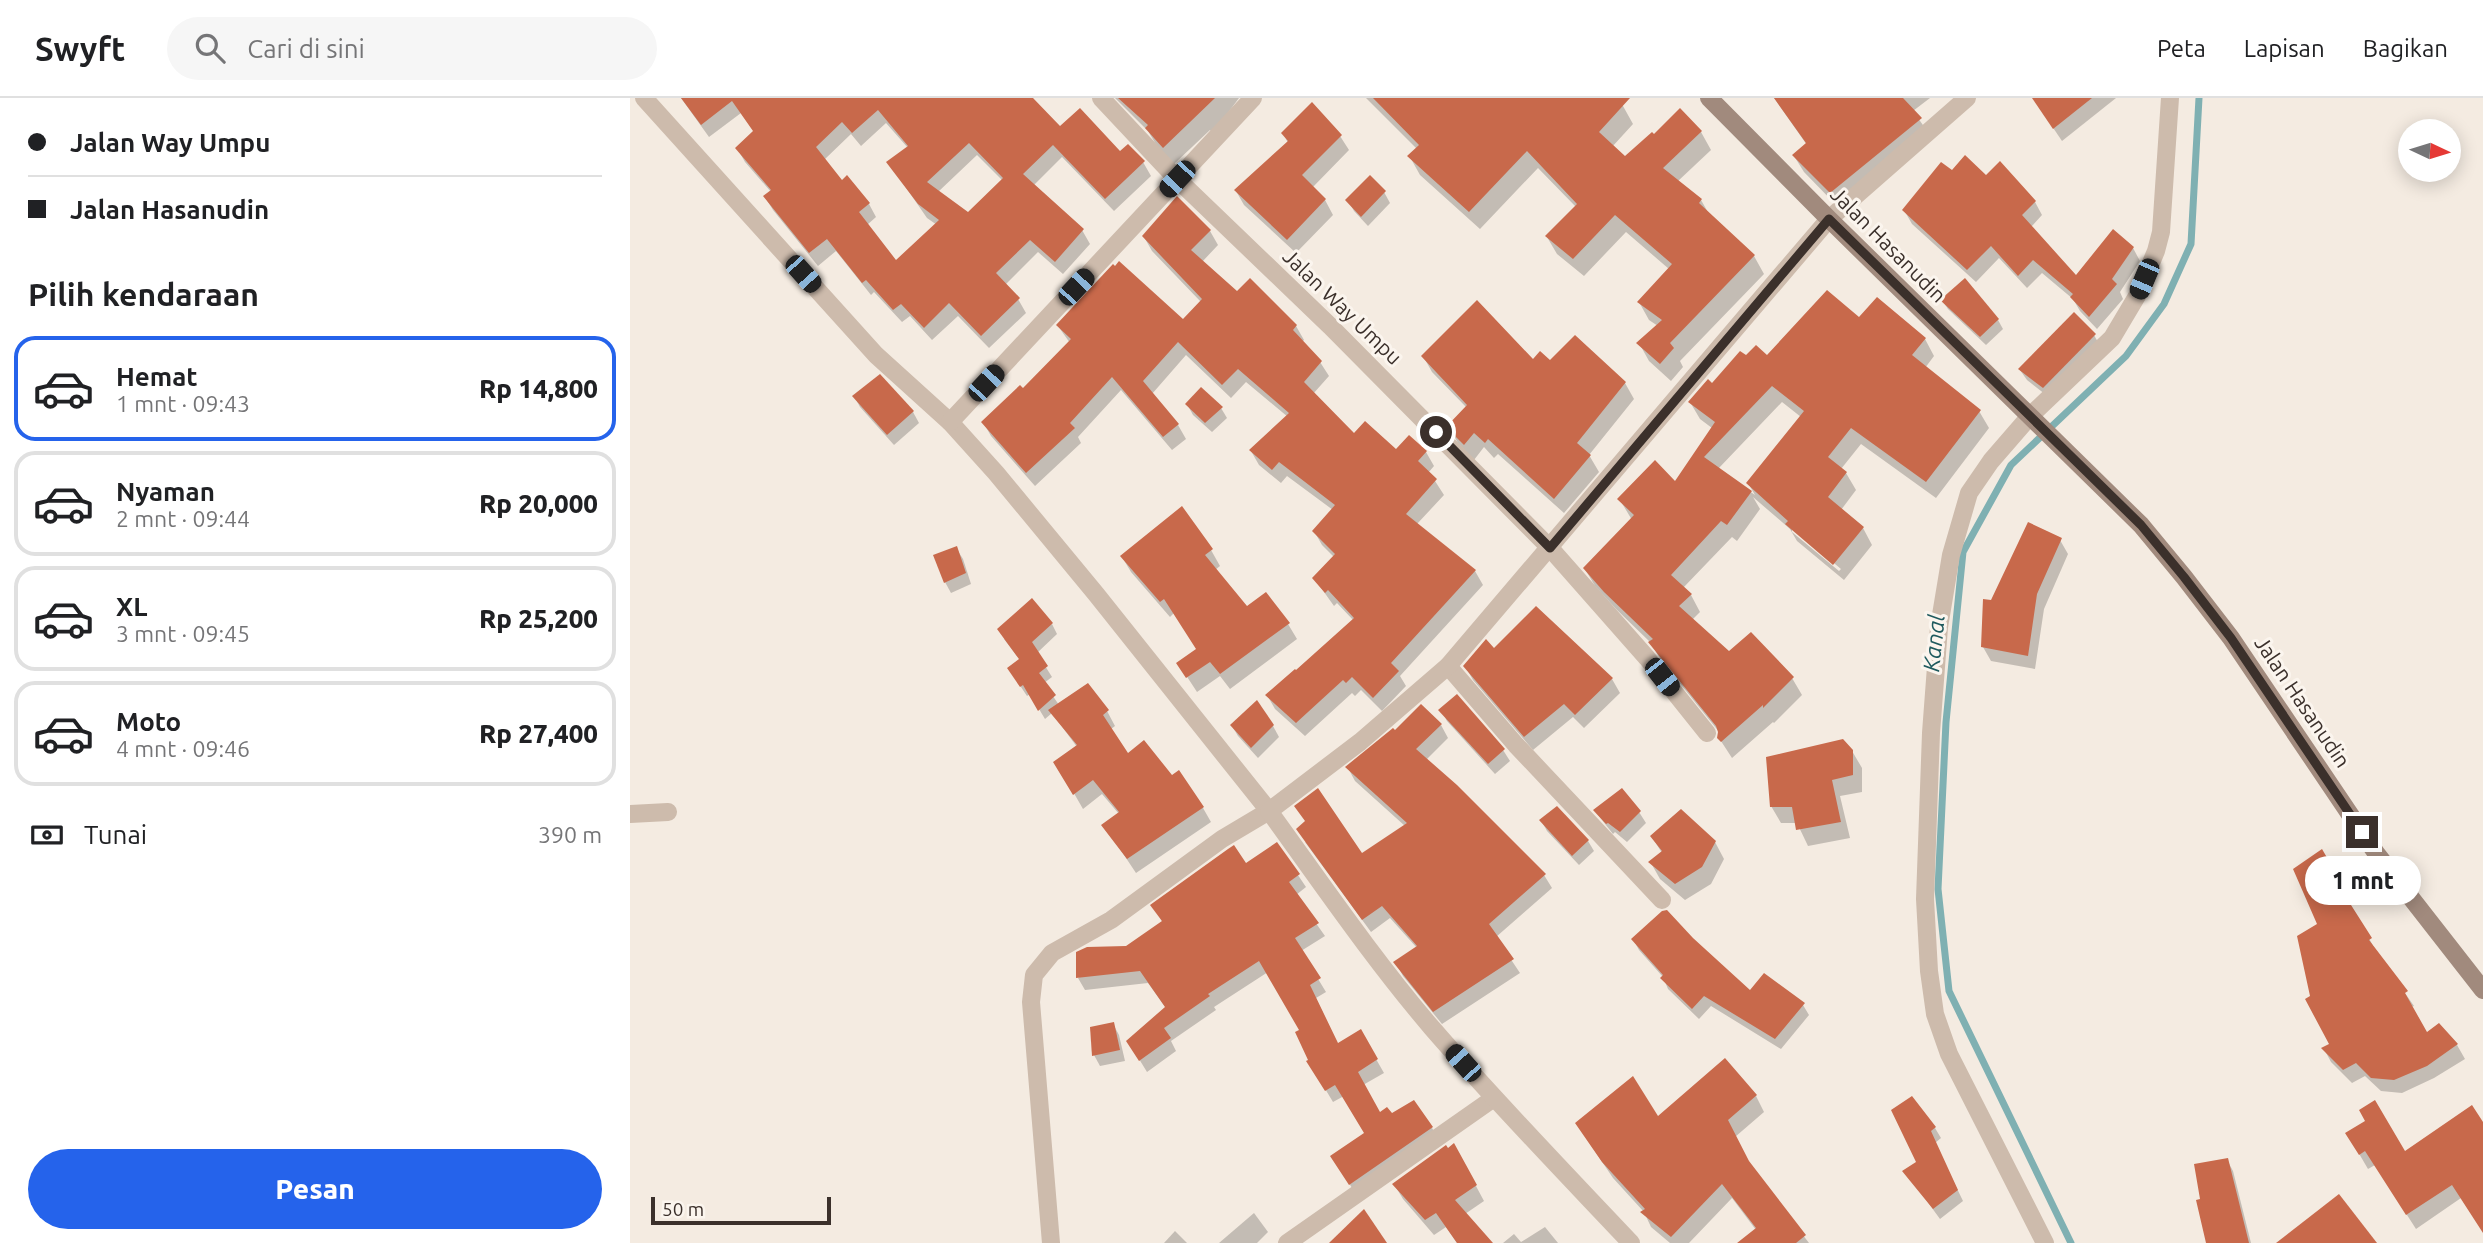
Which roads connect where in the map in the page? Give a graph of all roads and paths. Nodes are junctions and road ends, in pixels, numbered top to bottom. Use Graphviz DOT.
graph roads {
  1 [pos="644,98"];
  2 [pos="1101,98"];
  3 [pos="1253,98"];
  4 [pos="1709,98"];
  5 [pos="1967,98"];
  6 [pos="2170,98"];
  7 [pos="1177,179"];
  8 [pos="1829,219"];
  9 [pos="2034,419"];
  10 [pos="950,422"];
  11 [pos="1550,548"];
  12 [pos="1448,666"];
  13 [pos="1707,733"];
  14 [pos="1269,811"];
  15 [pos="668,812"];
  16 [pos="630,814"];
  17 [pos="1662,900"];
  18 [pos="2483,990"];
  19 [pos="1494,1098"];
  20 [pos="1051,1243"];
  21 [pos="1287,1243"];
  22 [pos="1631,1243"];
  23 [pos="2045,1243"];
  1 -- 10 [label="street"];
  2 -- 7 [label="street, Jalan Way Umpu"];
  3 -- 7 [label="street"];
  4 -- 8 [label="main road, Jalan Hasanudin"];
  5 -- 8 [label="street"];
  6 -- 9 [label="street"];
  7 -- 10 [label="street"];
  7 -- 11 [label="street, Jalan Way Umpu"];
  8 -- 9 [label="main road, Jalan Hasanudin"];
  8 -- 11 [label="street"];
  9 -- 18 [label="main road, Jalan Hasanudin"];
  9 -- 23 [label="street"];
  10 -- 14 [label="street"];
  11 -- 12 [label="street"];
  11 -- 13 [label="street, Jalan Way Umpu"];
  12 -- 14 [label="street"];
  12 -- 17 [label="street"];
  14 -- 19 [label="street"];
  14 -- 20 [label="street"];
  15 -- 16 [label="street"];
  19 -- 21 [label="street"];
  19 -- 22 [label="street"];
}
